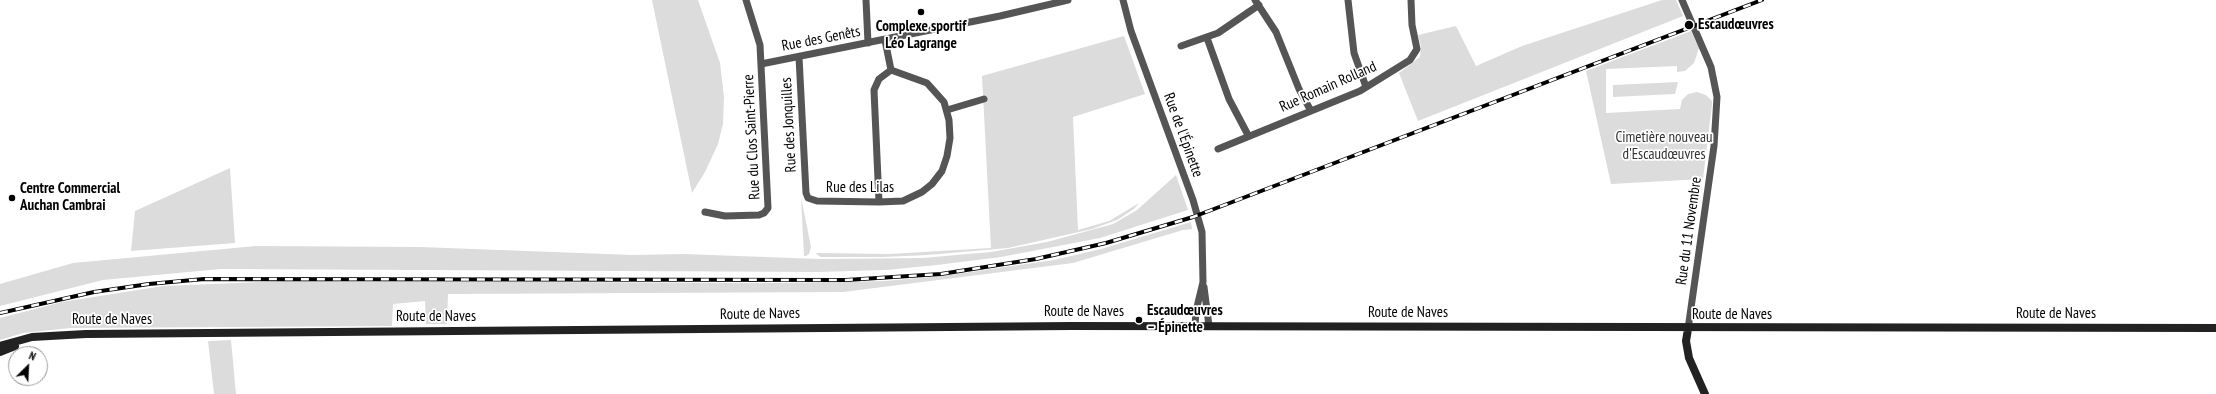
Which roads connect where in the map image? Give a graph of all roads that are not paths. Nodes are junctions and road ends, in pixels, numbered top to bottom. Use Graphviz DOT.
graph roads {
  1 [pos="746,0"];
  2 [pos="866,0"];
  3 [pos="1068,0"];
  4 [pos="1123,0"];
  5 [pos="1348,0"];
  6 [pos="1411,0"];
  7 [pos="1682,0"];
  8 [pos="1257,3"];
  9 [pos="1207,38"];
  10 [pos="885,40"];
  11 [pos="868,44"];
  12 [pos="1180,46"];
  13 [pos="799,57"];
  14 [pos="761,64"];
  15 [pos="890,70"];
  16 [pos="1366,88"];
  17 [pos="984,99"];
  18 [pos="947,110"];
  19 [pos="1311,111"];
  20 [pos="1248,135"];
  21 [pos="1218,149"];
  22 [pos="806,193"];
  23 [pos="879,202"];
  24 [pos="705,212"];
  25 [pos="1203,282"];
  26 [pos="1195,326"];
  27 [pos="1208,326"];
  28 [pos="2216,328"];
  29 [pos="1688,329"];
  30 [pos="48,335"];
  31 [pos="0,346"];
  32 [pos="0,352"];
  33 [pos="1705,394"];
  1 -- 14 [label="street, Rue du Clos Saint-Pierre"];
  2 -- 11 [label="street"];
  3 -- 10 [label="street, Rue des Genêts"];
  4 -- 25 [label="street, Rue de l'Épinette"];
  5 -- 16 [label="street"];
  6 -- 16 [label="street, Rue Romain Rolland"];
  7 -- 29 [label="street, Rue du 11 Novembre"];
  8 -- 9 [label="street"];
  8 -- 19 [label="street"];
  9 -- 12 [label="street"];
  9 -- 20 [label="street"];
  10 -- 11 [label="street, Rue des Genêts"];
  10 -- 15 [label="street"];
  11 -- 13 [label="street, Rue des Genêts"];
  13 -- 14 [label="street, Rue des Genêts"];
  13 -- 22 [label="street, Rue des Jonquilles"];
  14 -- 24 [label="street, Rue du Clos Saint-Pierre"];
  15 -- 18 [label="street, Rue des Lilas"];
  15 -- 23 [label="street"];
  16 -- 19 [label="street, Rue Romain Rolland"];
  17 -- 18 [label="street"];
  18 -- 23 [label="street, Rue des Lilas"];
  19 -- 20 [label="street, Rue Romain Rolland"];
  20 -- 21 [label="street, Rue Romain Rolland"];
  22 -- 23 [label="street, Rue des Lilas"];
  25 -- 26 [label="street, Rue de l'Épinette"];
  25 -- 27 [label="street, Rue de l'Épinette"];
  26 -- 27 [label="main road, Route de Naves"];
  26 -- 30 [label="main road, Route de Naves"];
  27 -- 29 [label="main road, Route de Naves"];
  28 -- 29 [label="main road, Route de Naves"];
  29 -- 33 [label="main road"];
  30 -- 31 [label="main road, Route de Naves"];
  30 -- 32 [label="main road, Route de Naves"];
}
